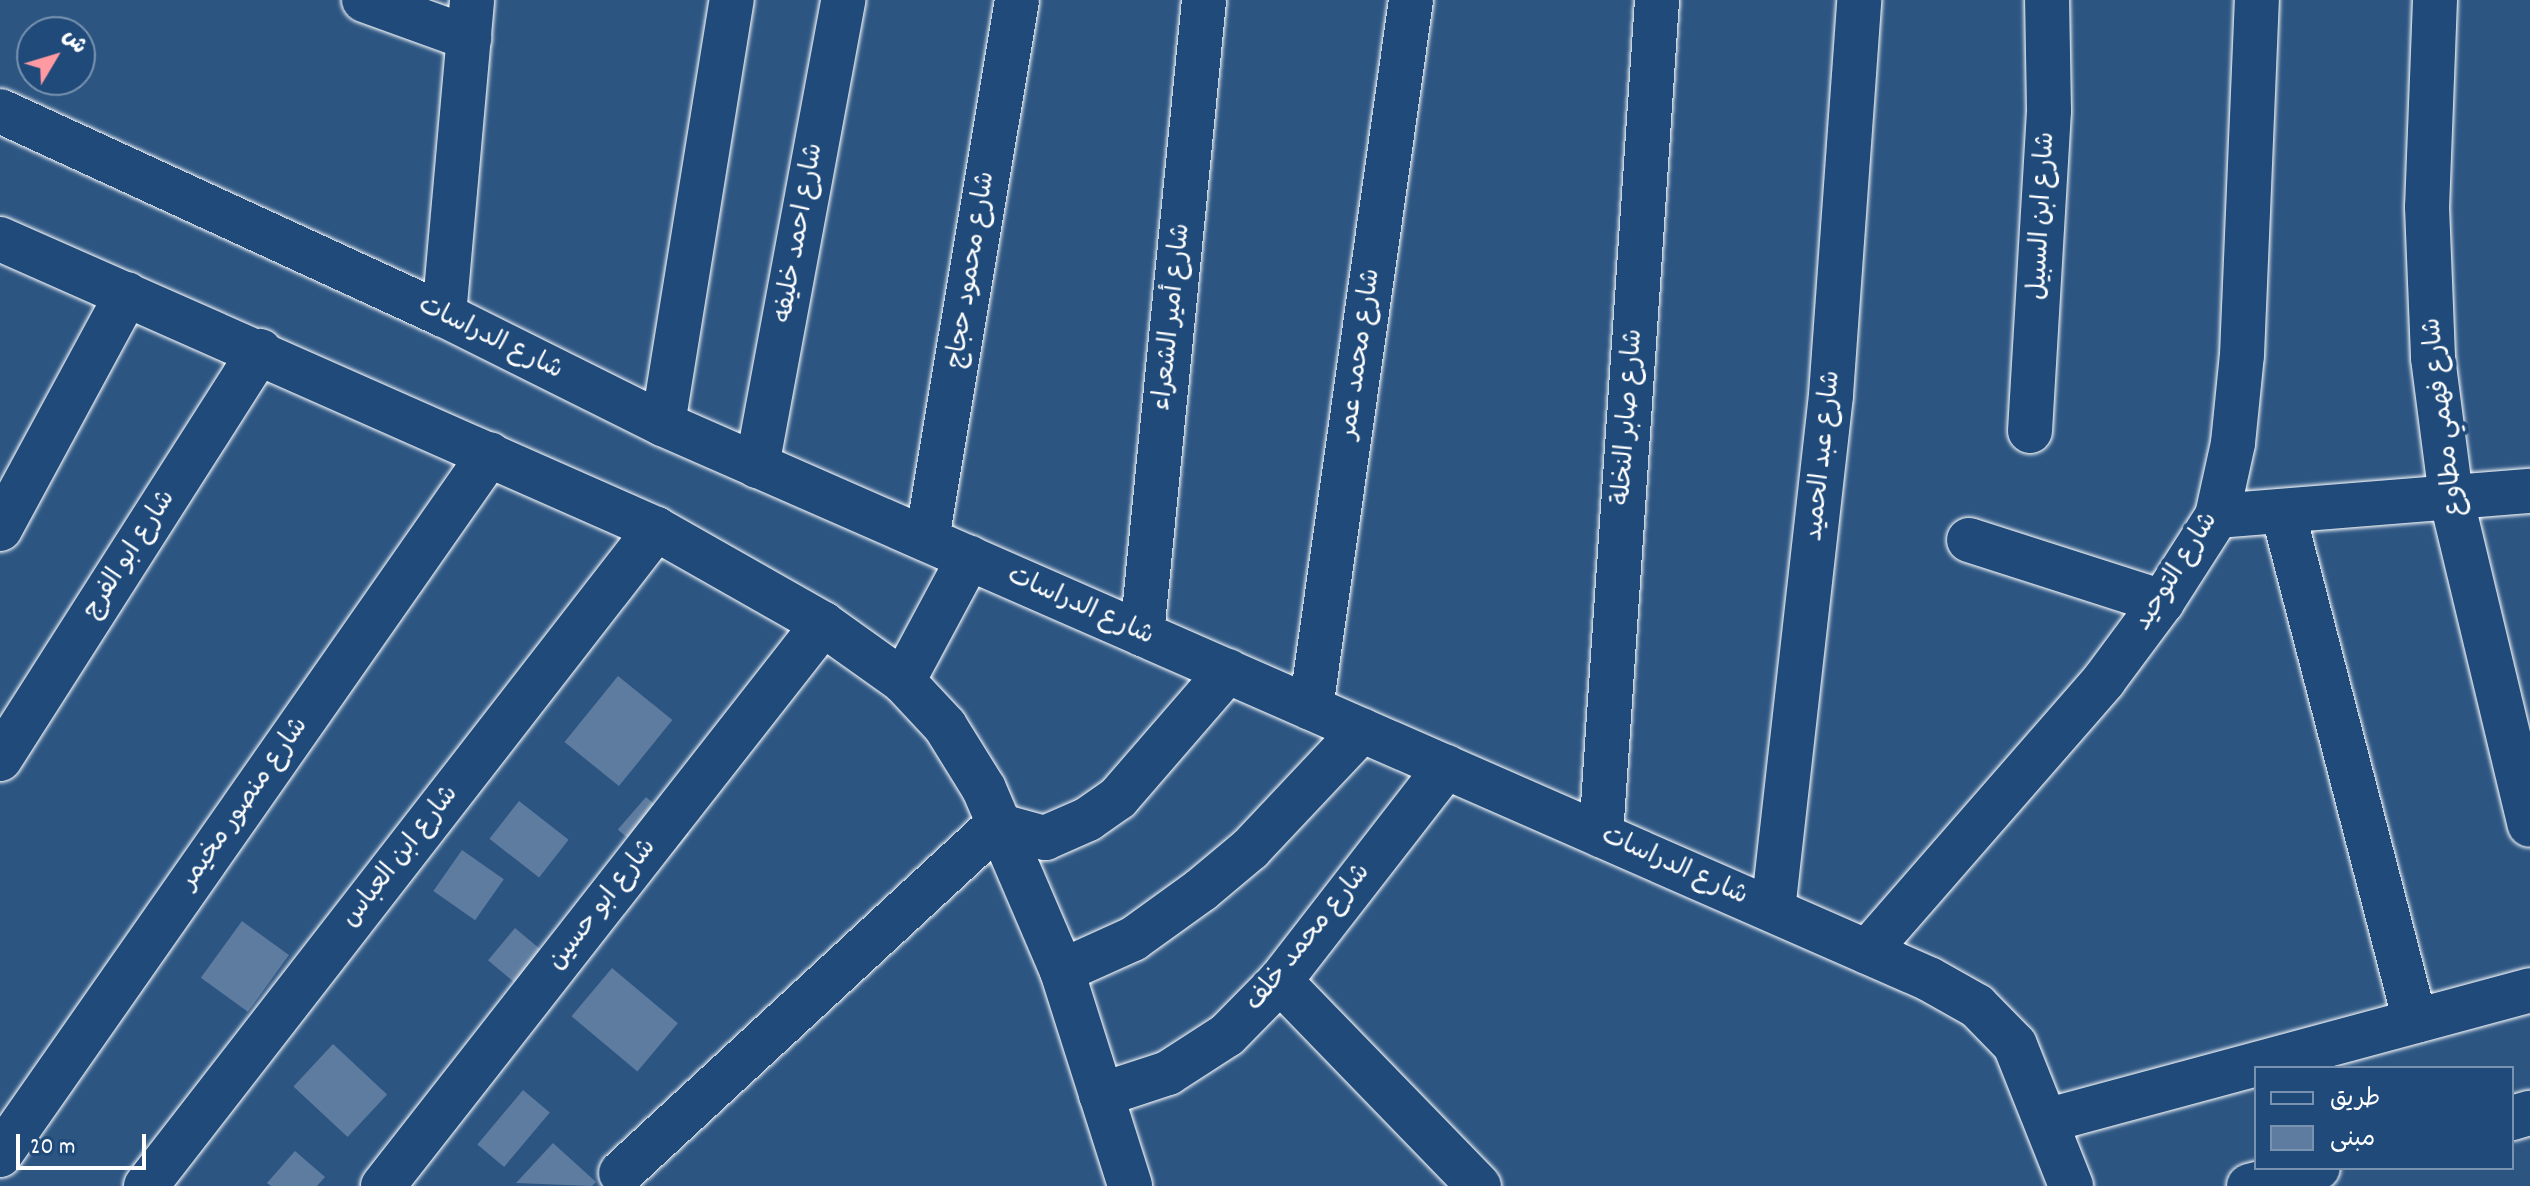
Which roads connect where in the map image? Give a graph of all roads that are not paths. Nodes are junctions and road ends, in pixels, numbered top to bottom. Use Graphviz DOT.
graph roads {
  1 [pos="364,0"];
  2 [pos="732,0"];
  3 [pos="843,0"];
  4 [pos="1017,0"];
  5 [pos="1204,0"];
  6 [pos="1411,0"];
  7 [pos="1657,0"];
  8 [pos="1859,0"];
  9 [pos="2047,0"];
  10 [pos="2257,0"];
  11 [pos="2435,0"];
  12 [pos="471,19"];
  13 [pos="0,111"];
  14 [pos="0,239"];
  15 [pos="127,294"];
  16 [pos="444,315"];
  17 [pos="260,351"];
  18 [pos="663,424"];
  19 [pos="2030,431"];
  20 [pos="490,454"];
  21 [pos="757,466"];
  22 [pos="2530,491"];
  23 [pos="2451,497"];
  24 [pos="2283,512"];
  25 [pos="2217,516"];
  26 [pos="3,519"];
  27 [pos="656,529"];
  28 [pos="927,539"];
  29 [pos="1969,540"];
  30 [pos="969,558"];
  31 [pos="2162,602"];
  32 [pos="823,624"];
  33 [pos="1142,634"];
  34 [pos="1228,671"];
  35 [pos="903,681"];
  36 [pos="1311,708"];
  37 [pos="1362,730"];
  38 [pos="0,759"];
  39 [pos="1446,767"];
  40 [pos="997,825"];
  41 [pos="2530,825"];
  42 [pos="1601,835"];
  43 [pos="1773,910"];
  44 [pos="1867,952"];
  45 [pos="1062,971"];
  46 [pos="1280,981"];
  47 [pos="2530,990"];
  48 [pos="2415,1021"];
  49 [pos="1101,1095"];
  50 [pos="2049,1120"];
  51 [pos="0,1155"];
  52 [pos="2310,1170"];
  53 [pos="621,1173"];
  54 [pos="146,1186"];
  55 [pos="383,1186"];
  56 [pos="1130,1186"];
  57 [pos="1479,1186"];
  58 [pos="2071,1186"];
  59 [pos="2249,1186"];
  1 -- 12 [label="street"];
  2 -- 18 [label="street"];
  3 -- 21 [label="street, شارع احمد خليفه"];
  4 -- 28 [label="street, شارع محمود حجاج"];
  5 -- 33 [label="street, شارع أمير الشعراء"];
  6 -- 36 [label="street, شارع محمد عمر"];
  7 -- 42 [label="street, شارع صابر النخلة"];
  8 -- 43 [label="street, شارع عبد الحميد"];
  9 -- 19 [label="street, شارع ابن السبيل"];
  10 -- 25 [label="street, شارع التوحيد"];
  11 -- 23 [label="street, شارع فهمي مطاوع"];
  12 -- 16 [label="street"];
  13 -- 16 [label="street, شارع الدراسات"];
  14 -- 15 [label="street"];
  15 -- 17 [label="street"];
  15 -- 26 [label="street"];
  16 -- 18 [label="street, شارع الدراسات"];
  17 -- 20 [label="street"];
  17 -- 38 [label="street, شارع ابو الفرج"];
  18 -- 21 [label="street, شارع الدراسات"];
  20 -- 27 [label="street"];
  20 -- 51 [label="street, شارع منصور مخيمر"];
  21 -- 28 [label="street, شارع الدراسات"];
  22 -- 23 [label="street"];
  23 -- 24 [label="street"];
  23 -- 41 [label="street, شارع فهمي مطاوع"];
  24 -- 25 [label="street"];
  24 -- 48 [label="street"];
  25 -- 31 [label="street, شارع التوحيد"];
  27 -- 32 [label="street"];
  27 -- 54 [label="street, شارع ابن العباس"];
  28 -- 30 [label="street, شارع الدراسات"];
  29 -- 31 [label="street"];
  30 -- 33 [label="street, شارع الدراسات"];
  30 -- 35 [label="street"];
  31 -- 44 [label="street, شارع التوحيد"];
  32 -- 35 [label="street"];
  32 -- 55 [label="street, شارع ابو حسين"];
  33 -- 34 [label="street, شارع الدراسات"];
  34 -- 36 [label="street, شارع الدراسات"];
  34 -- 40 [label="street"];
  35 -- 40 [label="street"];
  36 -- 37 [label="street, شارع الدراسات"];
  37 -- 39 [label="street, شارع الدراسات"];
  37 -- 45 [label="street"];
  39 -- 42 [label="street, شارع الدراسات"];
  39 -- 46 [label="street, شارع محمد خلف"];
  40 -- 45 [label="street"];
  40 -- 53 [label="street"];
  42 -- 43 [label="street, شارع الدراسات"];
  43 -- 44 [label="street, شارع الدراسات"];
  44 -- 50 [label="street, شارع الدراسات"];
  45 -- 49 [label="street"];
  46 -- 49 [label="street, شارع محمد خلف"];
  46 -- 57 [label="street"];
  47 -- 48 [label="street"];
  48 -- 50 [label="street"];
  49 -- 56 [label="street"];
  50 -- 58 [label="street, شارع الدراسات"];
  52 -- 59 [label="street"];
}
